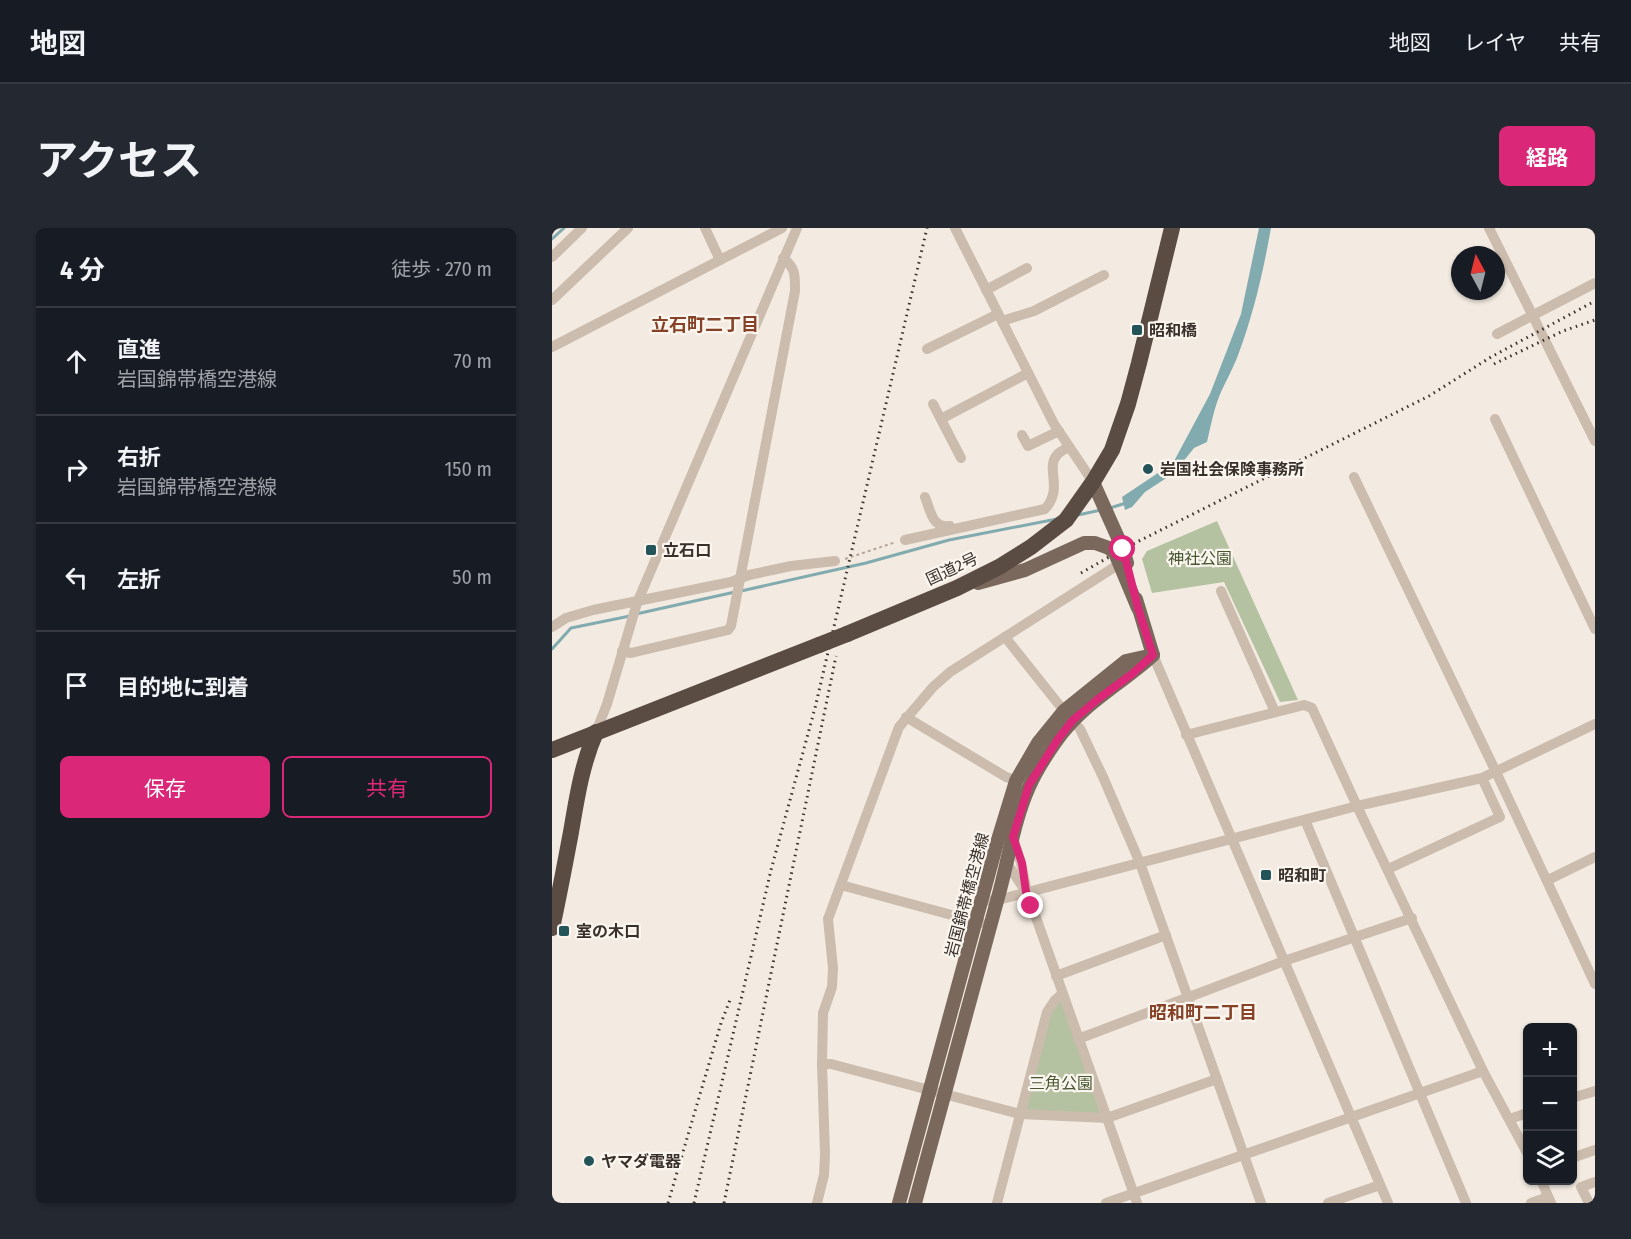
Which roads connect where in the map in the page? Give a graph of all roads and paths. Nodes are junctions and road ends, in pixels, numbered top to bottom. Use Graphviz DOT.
graph roads {
  1 [pos="628,228"];
  2 [pos="705,228"];
  3 [pos="782,228"];
  4 [pos="797,228"];
  5 [pos="955,228"];
  6 [pos="1172,228"];
  7 [pos="1490,228"];
  8 [pos="580,229"];
  9 [pos="764,232"];
  10 [pos="552,257"];
  11 [pos="783,258"];
  12 [pos="720,260"];
  13 [pos="1027,268"];
  14 [pos="1104,275"];
  15 [pos="1595,283"];
  16 [pos="986,290"];
  17 [pos="552,300"];
  18 [pos="1532,315"];
  19 [pos="1000,317"];
  20 [pos="1497,333"];
  21 [pos="552,347"];
  22 [pos="927,350"];
  23 [pos="1028,373"];
  24 [pos="933,404"];
  25 [pos="941,419"];
  26 [pos="1495,419"];
  27 [pos="1059,431"];
  28 [pos="1022,435"];
  29 [pos="1595,441"];
  30 [pos="1069,447"];
  31 [pos="961,458"];
  32 [pos="1354,477"];
  33 [pos="1093,482"];
  34 [pos="925,497"];
  35 [pos="965,527"];
  36 [pos="905,540"];
  37 [pos="836,561"];
  38 [pos="1123,562"];
  39 [pos="739,584"];
  40 [pos="957,588"];
  41 [pos="1221,591"];
  42 [pos="636,606"];
  43 [pos="552,627"];
  44 [pos="1595,629"];
  45 [pos="1005,637"];
  46 [pos="622,651"];
  47 [pos="1153,655"];
  48 [pos="1275,712"];
  49 [pos="1068,716"];
  50 [pos="906,717"];
  51 [pos="1595,724"];
  52 [pos="596,732"];
  53 [pos="1186,735"];
  54 [pos="552,750"];
  55 [pos="1496,772"];
  56 [pos="1482,778"];
  57 [pos="1023,783"];
  58 [pos="1357,806"];
  59 [pos="1305,820"];
  60 [pos="1013,837"];
  61 [pos="1232,839"];
  62 [pos="997,843"];
  63 [pos="1595,857"];
  64 [pos="1006,863"];
  65 [pos="1140,863"];
  66 [pos="1388,869"];
  67 [pos="1548,880"];
  68 [pos="841,885"];
  69 [pos="556,890"];
  70 [pos="1026,892"];
  71 [pos="998,900"];
  72 [pos="983,901"];
  73 [pos="1412,918"];
  74 [pos="983,924"];
  75 [pos="552,928"];
  76 [pos="1166,935"];
  77 [pos="1353,938"];
  78 [pos="1284,961"];
  79 [pos="1056,976"];
  80 [pos="1595,984"];
  81 [pos="1062,994"];
  82 [pos="1189,997"];
  83 [pos="1078,1039"];
  84 [pos="822,1064"];
  85 [pos="1483,1071"];
  86 [pos="1217,1079"];
  87 [pos="930,1090"];
  88 [pos="1595,1091"];
  89 [pos="944,1094"];
  90 [pos="1419,1094"];
  91 [pos="1577,1096"];
  92 [pos="1020,1114"];
  93 [pos="1523,1114"];
  94 [pos="1107,1118"];
  95 [pos="1351,1118"];
  96 [pos="1510,1119"];
  97 [pos="1523,1145"];
  98 [pos="1595,1150"];
  99 [pos="1243,1154"];
  100 [pos="1577,1156"];
  101 [pos="1595,1182"];
  102 [pos="1380,1185"];
  103 [pos="1543,1185"];
  104 [pos="1135,1198"];
  105 [pos="1550,1200"];
  106 [pos="820,1202"];
  107 [pos="899,1203"];
  108 [pos="915,1203"];
  109 [pos="997,1203"];
  110 [pos="1106,1203"];
  111 [pos="1261,1203"];
  112 [pos="1328,1203"];
  113 [pos="1388,1203"];
  114 [pos="1466,1203"];
  115 [pos="1531,1203"];
  116 [pos="1589,1203"];
  1 -- 17 [label="street"];
  2 -- 12 [label="street"];
  3 -- 9 [label="street"];
  4 -- 11 [label="street"];
  5 -- 16 [label="street"];
  6 -- 33 [label="highway, 国道2号"];
  7 -- 18 [label="street"];
  8 -- 10 [label="street"];
  9 -- 12 [label="street"];
  11 -- 39 [label="street"];
  11 -- 42 [label="street"];
  12 -- 21 [label="street"];
  13 -- 16 [label="street"];
  14 -- 19 [label="street"];
  15 -- 18 [label="street"];
  16 -- 19 [label="street"];
  18 -- 20 [label="street"];
  18 -- 29 [label="street"];
  19 -- 22 [label="street"];
  19 -- 23 [label="street"];
  23 -- 25 [label="street"];
  23 -- 27 [label="street"];
  24 -- 25 [label="street"];
  25 -- 31 [label="street"];
  26 -- 44 [label="street"];
  27 -- 28 [label="street"];
  27 -- 30 [label="street"];
  30 -- 33 [label="street"];
  30 -- 35 [label="street"];
  32 -- 55 [label="street"];
  33 -- 38 [label="main road"];
  33 -- 40 [label="highway, 国道2号"];
  34 -- 35 [label="street"];
  35 -- 36 [label="street"];
  36 -- 37 [label="path"];
  37 -- 39 [label="street"];
  38 -- 40 [label="main road"];
  38 -- 45 [label="street"];
  38 -- 47 [label="main road"];
  39 -- 42 [label="street"];
  39 -- 46 [label="street"];
  40 -- 52 [label="highway, 国道2号, bridge"];
  41 -- 48 [label="street"];
  42 -- 43 [label="street"];
  42 -- 46 [label="street"];
  45 -- 49 [label="street"];
  45 -- 50 [label="street"];
  46 -- 52 [label="street"];
  47 -- 49 [label="main road, 岩国錦帯橋空港線"];
  47 -- 53 [label="street"];
  48 -- 53 [label="street"];
  48 -- 58 [label="street"];
  49 -- 57 [label="main road, 岩国錦帯橋空港線"];
  49 -- 65 [label="street"];
  50 -- 57 [label="street"];
  50 -- 68 [label="street"];
  51 -- 55 [label="street"];
  52 -- 54 [label="highway, 国道2号"];
  52 -- 69 [label="highway"];
  53 -- 61 [label="street"];
  55 -- 56 [label="street"];
  55 -- 67 [label="street"];
  56 -- 58 [label="street"];
  56 -- 66 [label="street"];
  57 -- 60 [label="main road, 岩国錦帯橋空港線"];
  57 -- 62 [label="main road, 岩国錦帯橋空港線"];
  58 -- 59 [label="street"];
  58 -- 66 [label="street"];
  59 -- 61 [label="street"];
  59 -- 77 [label="street"];
  60 -- 64 [label="main road, 岩国錦帯橋空港線"];
  60 -- 70 [label="street"];
  61 -- 65 [label="street"];
  61 -- 78 [label="street"];
  62 -- 64 [label="street"];
  62 -- 72 [label="main road, 岩国錦帯橋空港線"];
  63 -- 67 [label="street"];
  64 -- 70 [label="street"];
  64 -- 71 [label="main road, 岩国錦帯橋空港線"];
  65 -- 70 [label="street"];
  65 -- 76 [label="street"];
  66 -- 73 [label="street"];
  67 -- 80 [label="street"];
  68 -- 74 [label="street"];
  68 -- 84 [label="street"];
  69 -- 75 [label="highway"];
  70 -- 71 [label="street"];
  70 -- 79 [label="street"];
  71 -- 72 [label="street"];
  71 -- 74 [label="main road, 岩国錦帯橋空港線"];
  72 -- 74 [label="main road, 岩国錦帯橋空港線"];
  73 -- 77 [label="street"];
  73 -- 85 [label="street"];
  74 -- 87 [label="main road, 岩国錦帯橋空港線"];
  74 -- 89 [label="main road, 岩国錦帯橋空港線"];
  76 -- 79 [label="street"];
  76 -- 82 [label="street"];
  77 -- 78 [label="street"];
  77 -- 90 [label="street"];
  78 -- 82 [label="street"];
  78 -- 95 [label="street"];
  79 -- 81 [label="street"];
  81 -- 83 [label="street"];
  81 -- 92 [label="street"];
  82 -- 83 [label="street"];
  82 -- 86 [label="street"];
  83 -- 94 [label="street"];
  84 -- 87 [label="street"];
  84 -- 106 [label="street"];
  85 -- 90 [label="street"];
  85 -- 96 [label="street"];
  86 -- 94 [label="street"];
  86 -- 99 [label="street"];
  87 -- 89 [label="street"];
  87 -- 107 [label="main road, 岩国錦帯橋空港線"];
  88 -- 91 [label="street"];
  89 -- 92 [label="street"];
  89 -- 108 [label="main road, 岩国錦帯橋空港線"];
  90 -- 95 [label="street"];
  90 -- 114 [label="street"];
  92 -- 94 [label="street"];
  92 -- 109 [label="street"];
  93 -- 96 [label="street"];
  94 -- 104 [label="street"];
  95 -- 99 [label="street"];
  95 -- 102 [label="street"];
  96 -- 97 [label="street"];
  98 -- 100 [label="street"];
  99 -- 104 [label="street"];
  99 -- 111 [label="street"];
  101 -- 116 [label="street"];
  102 -- 112 [label="street"];
  102 -- 113 [label="street"];
  103 -- 105 [label="street"];
  104 -- 110 [label="street"];
  105 -- 115 [label="street"];
}
